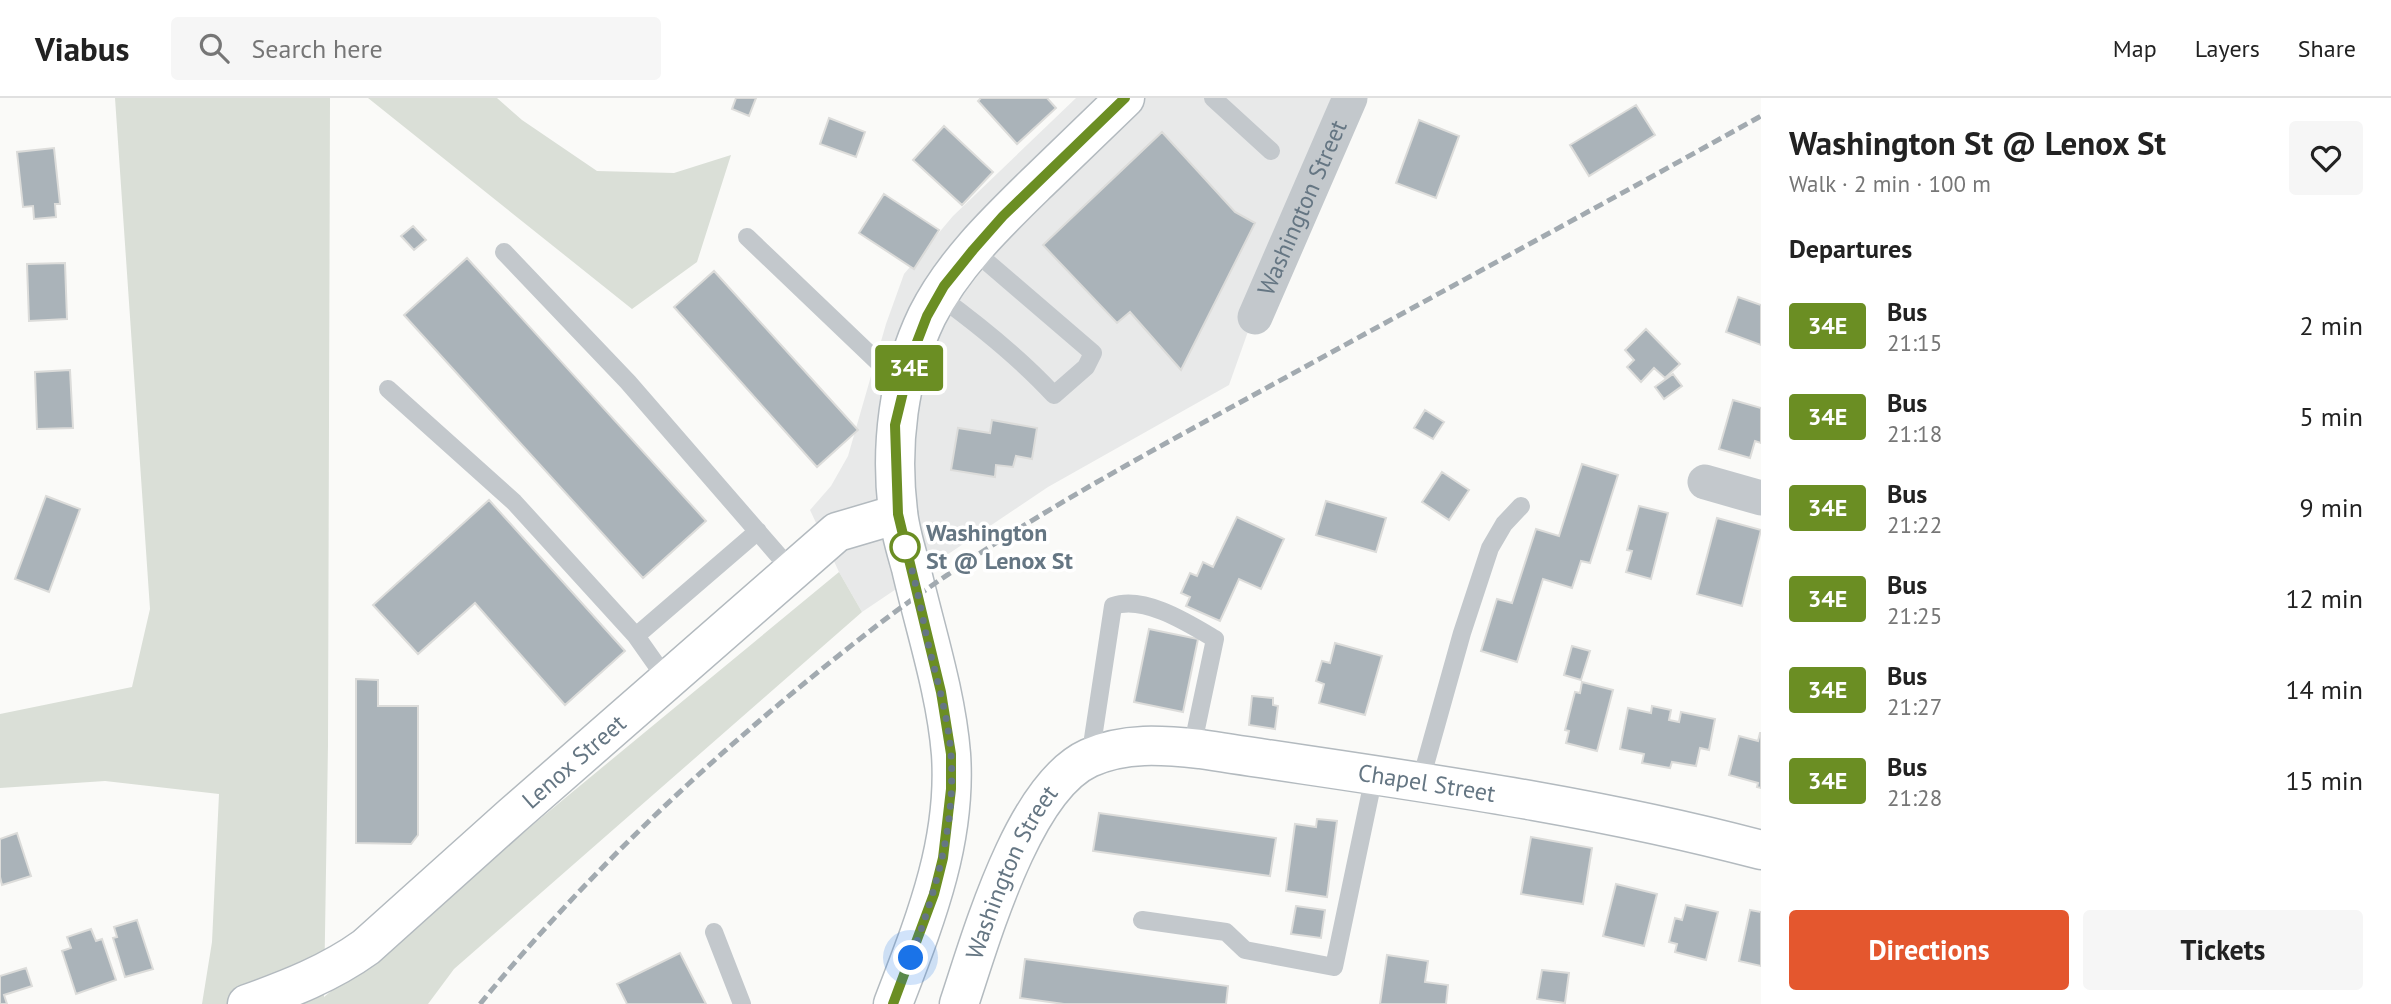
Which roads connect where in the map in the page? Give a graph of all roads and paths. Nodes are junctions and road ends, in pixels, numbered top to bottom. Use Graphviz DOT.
graph roads {
  1 [pos="1213,98"];
  2 [pos="1350,98"];
  3 [pos="1123,99"];
  4 [pos="1271,151"];
  5 [pos="747,237"];
  6 [pos="973,250"];
  7 [pos="504,252"];
  8 [pos="939,296"];
  9 [pos="1255,317"];
  10 [pos="904,387"];
  11 [pos="388,389"];
  12 [pos="1705,482"];
  13 [pos="1761,498"];
  14 [pos="1521,506"];
  15 [pos="898,514"];
  16 [pos="758,531"];
  17 [pos="792,571"];
  18 [pos="636,636"];
  19 [pos="667,680"];
  20 [pos="1192,748"];
  21 [pos="1090,758"];
  22 [pos="1374,776"];
  23 [pos="1420,783"];
  24 [pos="1761,850"];
  25 [pos="1142,920"];
  26 [pos="714,932"];
  27 [pos="247,1004"];
  28 [pos="742,1004"];
  29 [pos="894,1004"];
  30 [pos="959,1004"];
  1 -- 4 [label="lane"];
  2 -- 9 [label="street, Washington Street"];
  3 -- 6 [label="main road"];
  5 -- 10 [label="lane"];
  6 -- 8 [label="main road"];
  6 -- 8 [label="lane"];
  7 -- 16 [label="lane"];
  8 -- 10 [label="main road"];
  10 -- 15 [label="main road"];
  11 -- 18 [label="lane"];
  12 -- 13 [label="street"];
  14 -- 23 [label="lane"];
  15 -- 17 [label="main road, Lenox Street"];
  15 -- 29 [label="main road"];
  16 -- 17 [label="lane"];
  16 -- 18 [label="lane"];
  17 -- 19 [label="main road, Lenox Street"];
  18 -- 19 [label="lane"];
  19 -- 27 [label="main road, Lenox Street"];
  20 -- 21 [label="main road, Chapel Street"];
  20 -- 21 [label="lane"];
  20 -- 22 [label="main road, Chapel Street"];
  21 -- 30 [label="main road, Washington Street"];
  22 -- 23 [label="main road, Chapel Street"];
  22 -- 25 [label="lane"];
  23 -- 24 [label="main road, Chapel Street"];
  26 -- 28 [label="lane"];
}
